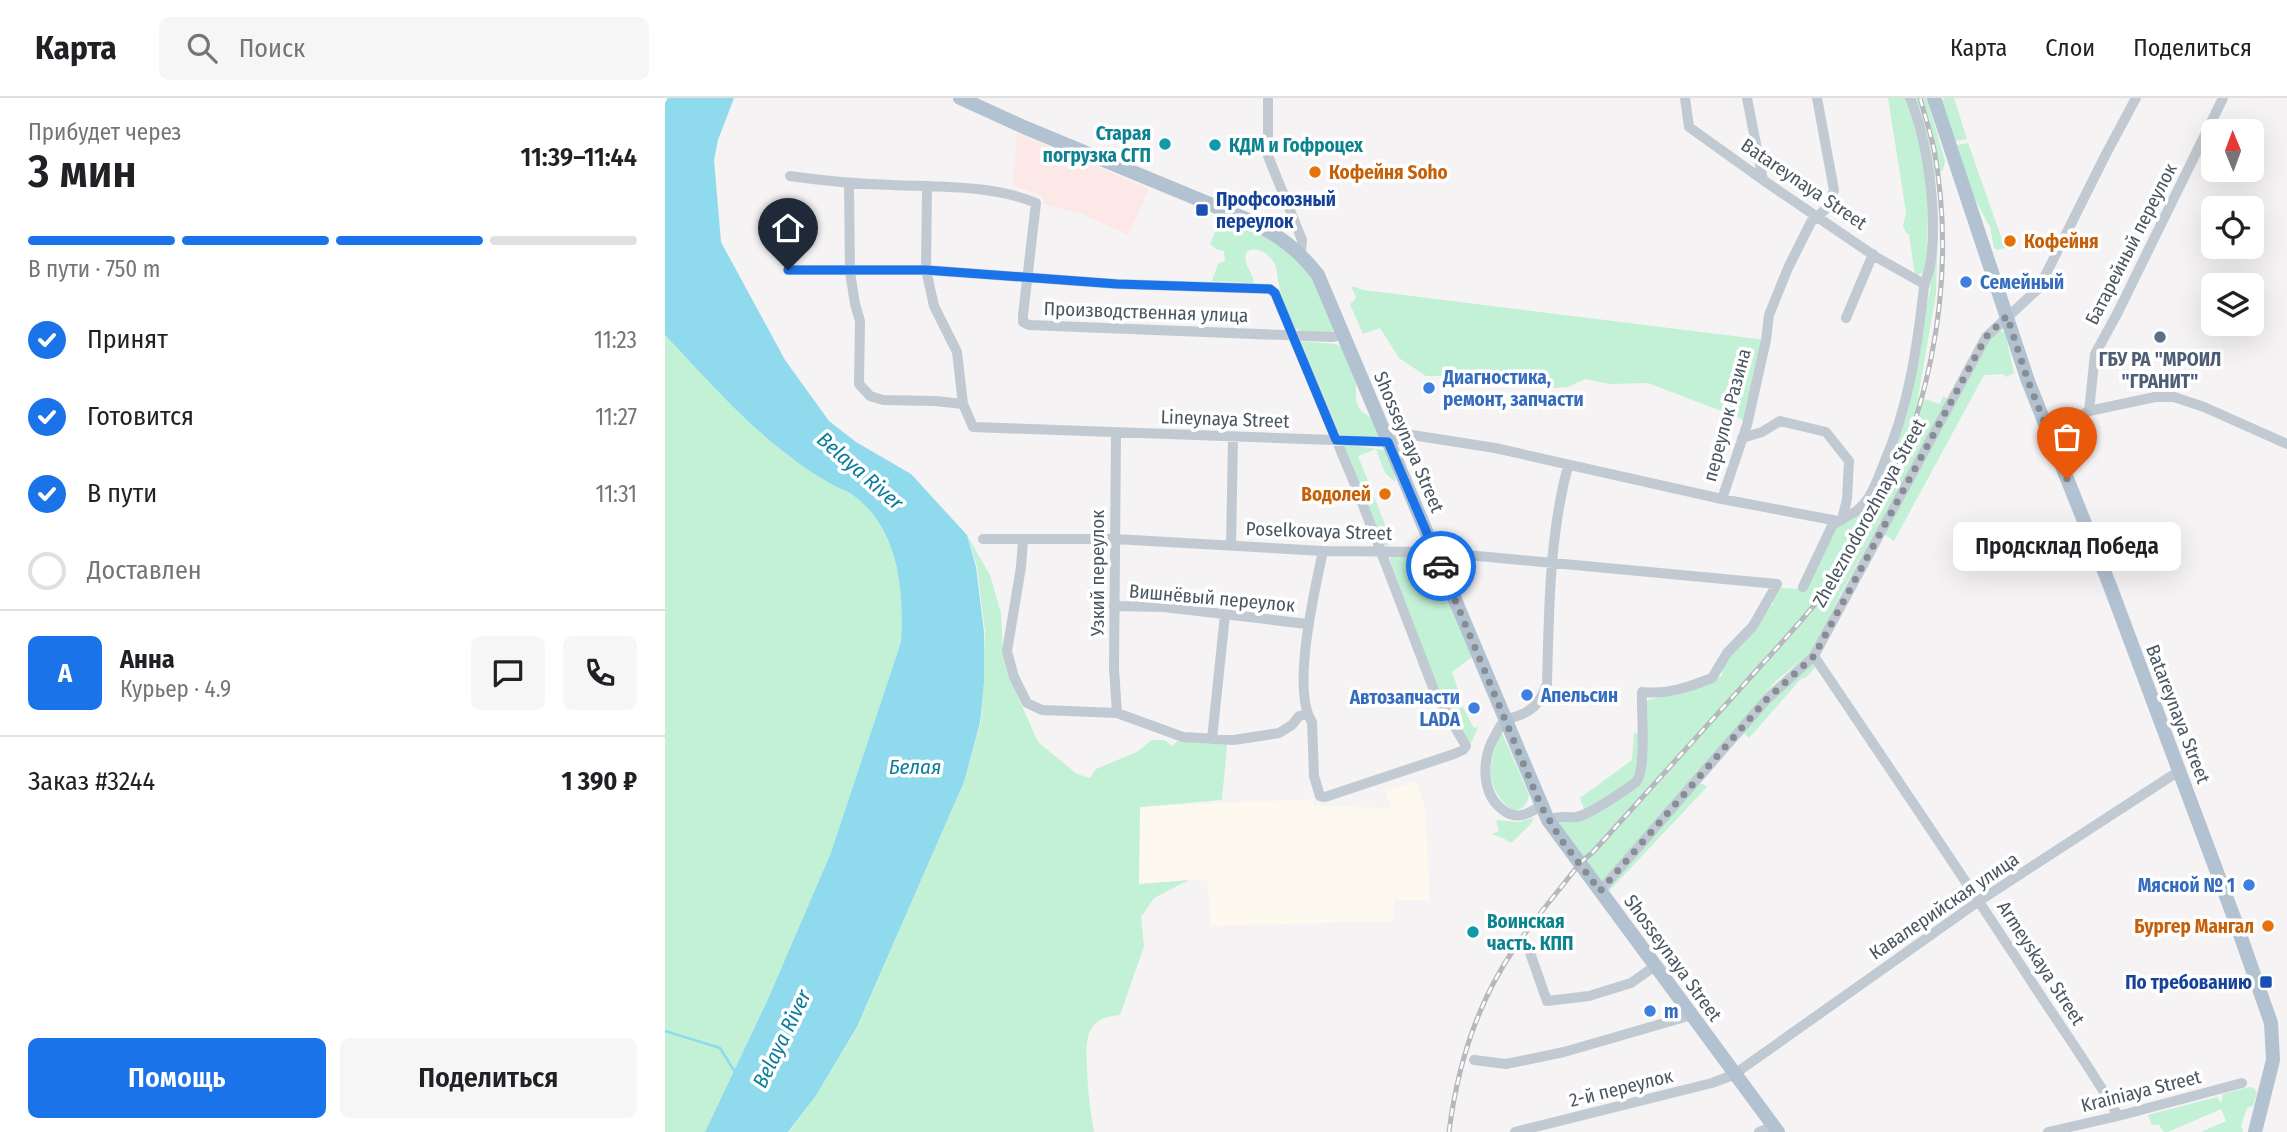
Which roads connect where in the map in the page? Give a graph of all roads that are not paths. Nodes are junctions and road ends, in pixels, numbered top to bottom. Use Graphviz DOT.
graph roads {
  1 [pos="960,98"];
  2 [pos="1268,98"];
  3 [pos="1685,98"];
  4 [pos="1747,98"];
  5 [pos="1817,98"];
  6 [pos="1910,98"];
  7 [pos="1934,98"];
  8 [pos="2136,98"];
  9 [pos="2223,98"];
  10 [pos="790,176"];
  11 [pos="1763,180"];
  12 [pos="849,183"];
  13 [pos="927,187"];
  14 [pos="1818,216"];
  15 [pos="1301,253"];
  16 [pos="1873,254"];
  17 [pos="788,270"];
  18 [pos="926,270"];
  19 [pos="851,272"];
  20 [pos="1027,276"];
  21 [pos="1924,284"];
  22 [pos="2007,316"];
  23 [pos="1846,318"];
  24 [pos="1291,334"];
  25 [pos="1343,335"];
  26 [pos="963,404"];
  27 [pos="2089,411"];
  28 [pos="1116,433"];
  29 [pos="2049,433"];
  30 [pos="1233,438"];
  31 [pos="1742,438"];
  32 [pos="1336,440"];
  33 [pos="1388,442"];
  34 [pos="2287,444"];
  35 [pos="1568,466"];
  36 [pos="1722,499"];
  37 [pos="1840,520"];
  38 [pos="1115,539"];
  39 [pos="983,540"];
  40 [pos="1023,540"];
  41 [pos="1231,545"];
  42 [pos="1323,551"];
  43 [pos="1379,551"];
  44 [pos="1435,552"];
  45 [pos="1551,564"];
  46 [pos="1803,587"];
  47 [pos="1115,606"];
  48 [pos="1225,615"];
  49 [pos="1307,625"];
  50 [pos="1814,656"];
  51 [pos="1117,713"];
  52 [pos="1307,715"];
  53 [pos="1504,721"];
  54 [pos="1212,739"];
  55 [pos="2179,772"];
  56 [pos="1541,806"];
  57 [pos="1548,820"];
  58 [pos="1600,891"];
  59 [pos="1979,901"];
  60 [pos="1529,950"];
  61 [pos="1655,966"];
  62 [pos="1692,1015"];
  63 [pos="1474,1060"];
  64 [pos="1733,1074"];
  65 [pos="2242,1083"];
  66 [pos="2118,1116"];
  67 [pos="1770,1130"];
  68 [pos="1515,1132"];
  69 [pos="2048,1132"];
  70 [pos="2255,1132"];
  1 -- 15 [label="main road, Shosseynaya Street"];
  2 -- 15 [label="street"];
  3 -- 11 [label="street, Batareynaya Street"];
  4 -- 11 [label="street"];
  5 -- 14 [label="street, переулок Разина"];
  6 -- 21 [label="street, Zheleznodorozhnaya Street"];
  7 -- 22 [label="main road"];
  8 -- 22 [label="street, Zheleznodorozhnaya Street"];
  9 -- 27 [label="street, Батарейный переулок"];
  10 -- 12 [label="street, Производственная улица"];
  11 -- 14 [label="street, Batareynaya Street"];
  12 -- 13 [label="street, Производственная улица"];
  12 -- 19 [label="street"];
  13 -- 18 [label="street"];
  13 -- 20 [label="street, Производственная улица"];
  14 -- 16 [label="street, Batareynaya Street"];
  14 -- 31 [label="street, переулок Разина"];
  15 -- 25 [label="main road, Shosseynaya Street"];
  16 -- 21 [label="street, Batareynaya Street"];
  16 -- 23 [label="street"];
  17 -- 19 [label="street"];
  18 -- 19 [label="street"];
  18 -- 20 [label="street"];
  18 -- 26 [label="street"];
  19 -- 26 [label="street"];
  20 -- 24 [label="street"];
  20 -- 24 [label="street, Производственная улица"];
  21 -- 37 [label="street, Zheleznodorozhnaya Street"];
  22 -- 29 [label="main road, Batareynaya Street"];
  22 -- 50 [label="street, Zheleznodorozhnaya Street"];
  24 -- 25 [label="street, Производственная улица"];
  24 -- 32 [label="street"];
  25 -- 33 [label="main road, Shosseynaya Street"];
  26 -- 28 [label="street, Lineynaya Street"];
  27 -- 29 [label="street"];
  27 -- 34 [label="street"];
  28 -- 30 [label="street, Lineynaya Street"];
  28 -- 38 [label="street, Узкий переулок"];
  29 -- 55 [label="main road, Batareynaya Street"];
  30 -- 32 [label="street, Lineynaya Street"];
  30 -- 41 [label="street"];
  31 -- 36 [label="street, переулок Разина"];
  31 -- 37 [label="street"];
  32 -- 33 [label="street, Lineynaya Street"];
  32 -- 43 [label="street"];
  33 -- 35 [label="street, Lineynaya Street"];
  33 -- 44 [label="main road, Shosseynaya Street"];
  35 -- 36 [label="street, Lineynaya Street"];
  35 -- 45 [label="street"];
  36 -- 37 [label="street, Lineynaya Street"];
  37 -- 46 [label="street, Zheleznodorozhnaya Street"];
  38 -- 40 [label="street, Poselkovaya Street"];
  38 -- 41 [label="street, Poselkovaya Street"];
  38 -- 47 [label="street, Узкий переулок"];
  39 -- 40 [label="street, Poselkovaya Street"];
  40 -- 51 [label="street"];
  41 -- 42 [label="street, Poselkovaya Street"];
  42 -- 43 [label="street, Poselkovaya Street"];
  42 -- 49 [label="street"];
  43 -- 44 [label="street, Poselkovaya Street"];
  43 -- 52 [label="street"];
  44 -- 45 [label="street, Poselkovaya Street"];
  44 -- 53 [label="main road, Shosseynaya Street"];
  45 -- 53 [label="street"];
  45 -- 57 [label="street, Poselkovaya Street"];
  47 -- 48 [label="street, Вишнёвый переулок"];
  47 -- 51 [label="street, Узкий переулок"];
  48 -- 49 [label="street, Вишнёвый переулок"];
  48 -- 54 [label="street"];
  49 -- 52 [label="street"];
  50 -- 58 [label="street, Zheleznodorozhnaya Street"];
  50 -- 59 [label="street, Armeyskaya Street"];
  51 -- 54 [label="street"];
  52 -- 54 [label="street"];
  53 -- 56 [label="main road, Shosseynaya Street"];
  53 -- 56 [label="street"];
  55 -- 59 [label="street, Кавалерийская улица"];
  55 -- 70 [label="main road, Batareynaya Street"];
  56 -- 57 [label="main road, Shosseynaya Street"];
  57 -- 58 [label="main road, Shosseynaya Street"];
  58 -- 61 [label="main road, Shosseynaya Street"];
  59 -- 64 [label="street, Кавалерийская улица"];
  59 -- 66 [label="street, Armeyskaya Street"];
  60 -- 61 [label="street"];
  61 -- 62 [label="main road, Shosseynaya Street"];
  62 -- 63 [label="street"];
  62 -- 64 [label="main road, Shosseynaya Street"];
  64 -- 67 [label="main road, Shosseynaya Street"];
  64 -- 68 [label="street, 2-й переулок"];
  65 -- 66 [label="street, Krainiaya Street"];
  66 -- 69 [label="street, Krainiaya Street"];
}
